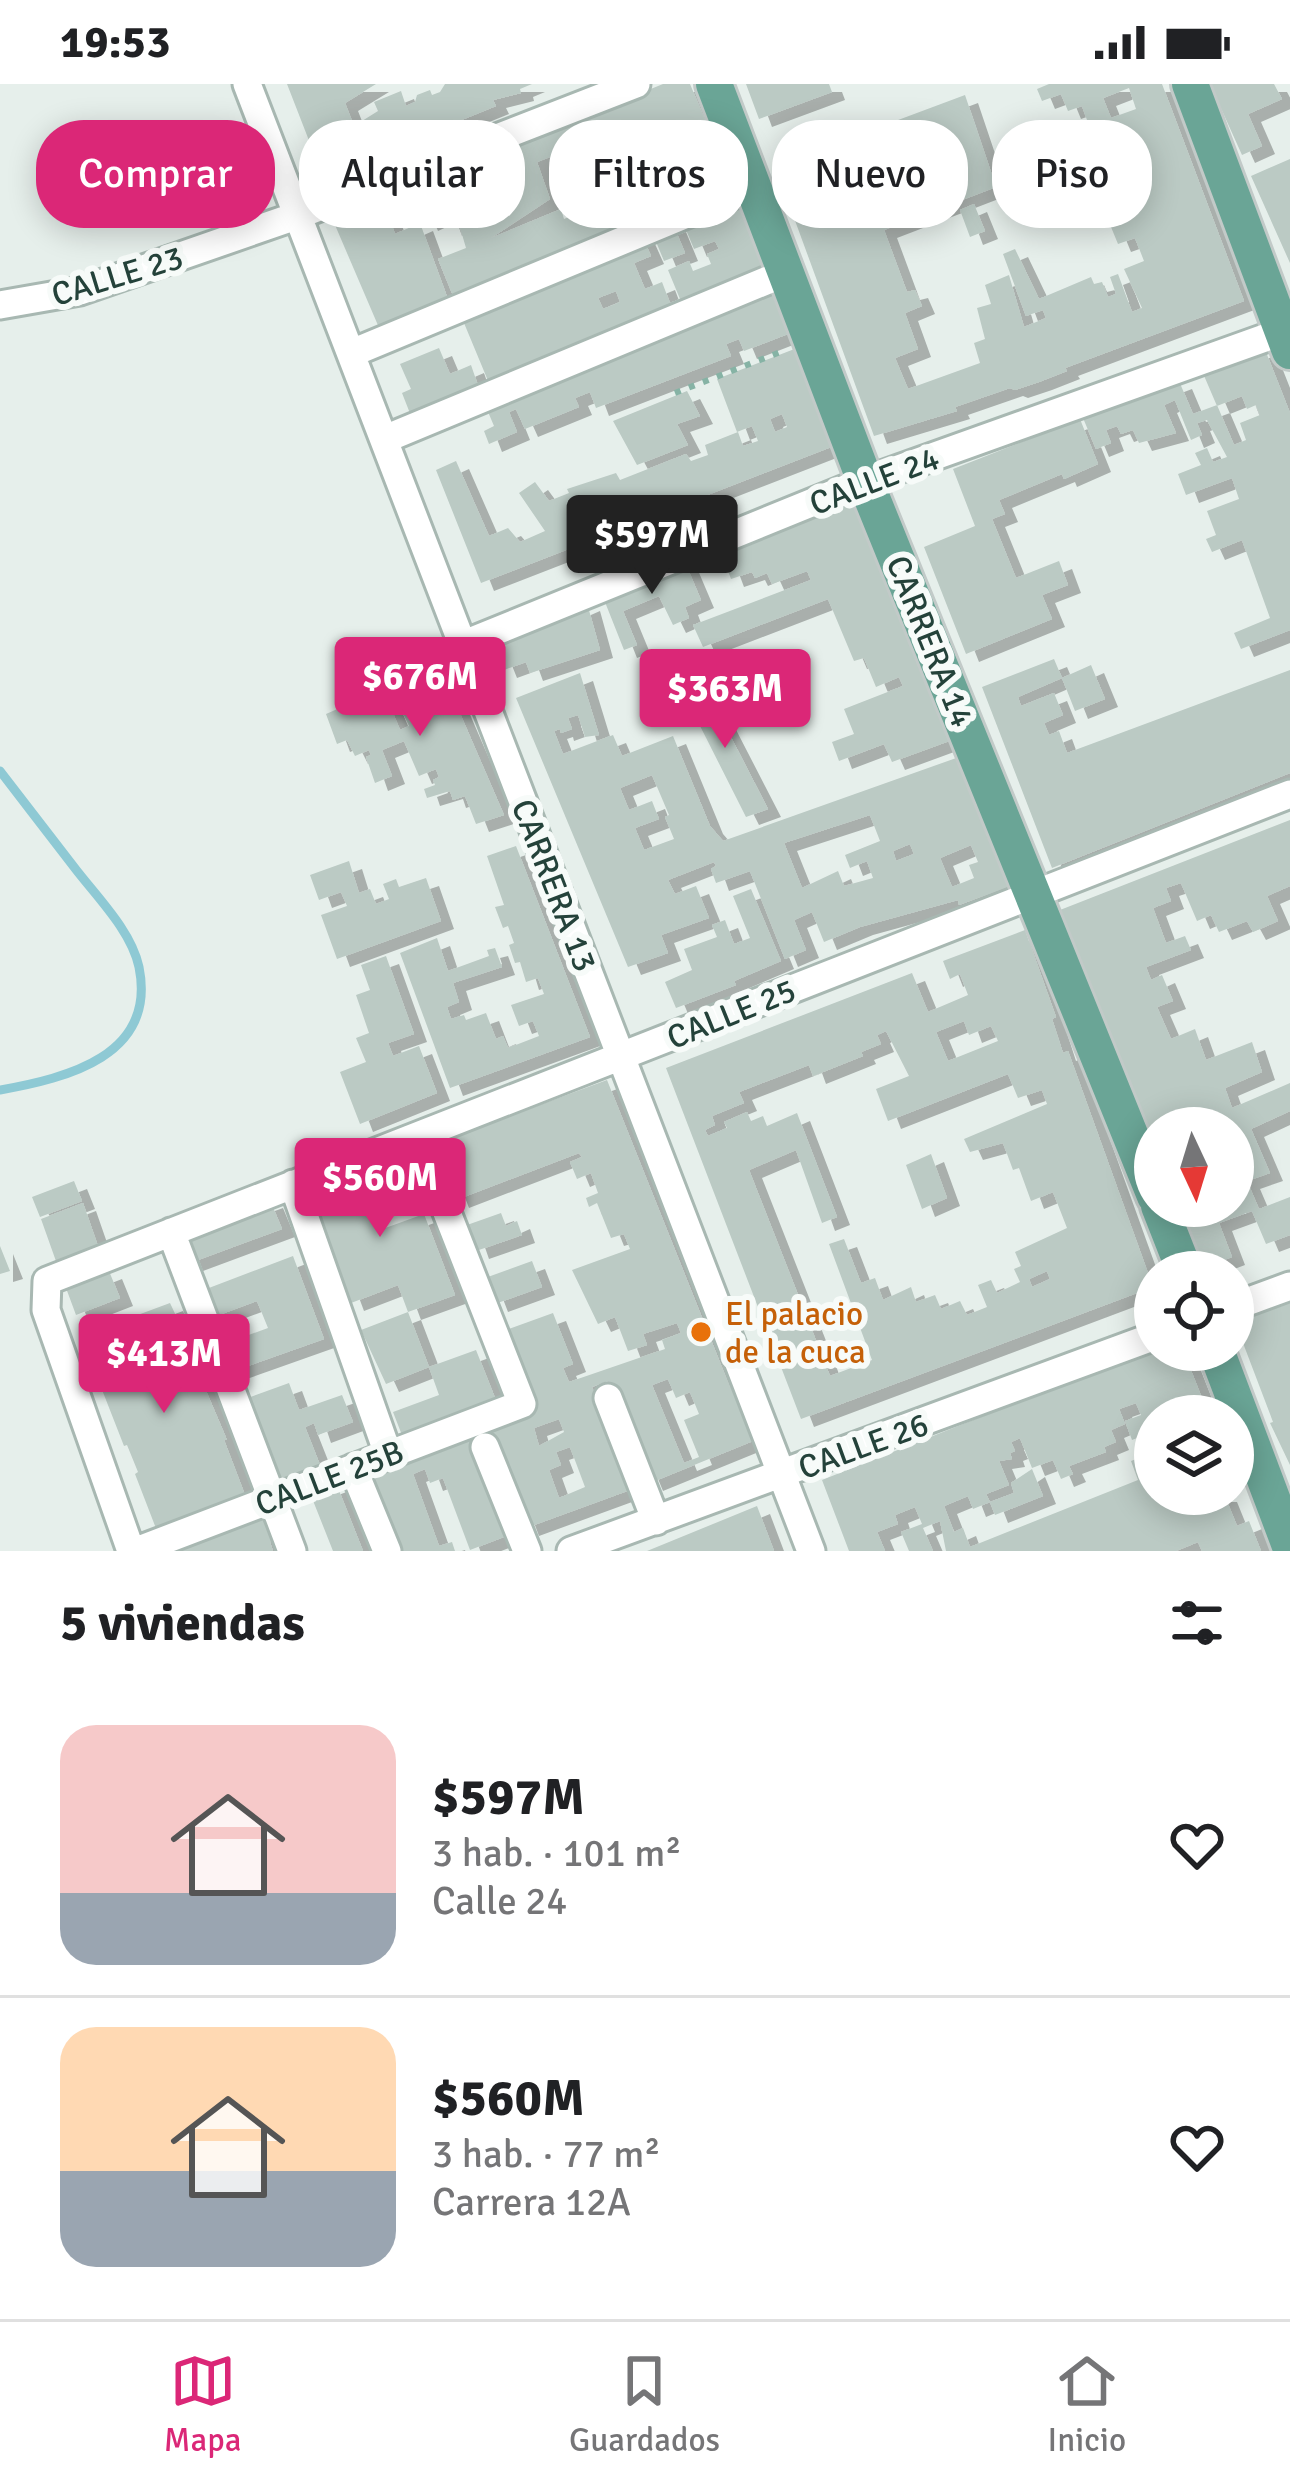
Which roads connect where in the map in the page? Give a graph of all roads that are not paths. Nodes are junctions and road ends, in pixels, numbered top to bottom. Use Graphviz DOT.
graph roads {
  1 [pos="247,84"];
  2 [pos="636,84"];
  3 [pos="714,84"];
  4 [pos="1190,84"];
  5 [pos="754,186"];
  6 [pos="296,216"];
  7 [pos="785,273"];
  8 [pos="0,305"];
  9 [pos="1288,337"];
  10 [pos="352,353"];
  11 [pos="386,439"];
  12 [pos="865,481"];
  13 [pos="462,645"];
  14 [pos="1290,794"];
  15 [pos="1034,892"];
  16 [pos="621,1057"];
  17 [pos="417,1136"];
  18 [pos="1134,1143"];
  19 [pos="293,1184"];
  20 [pos="171,1232"];
  21 [pos="1290,1286"];
  22 [pos="1254,1299"];
  23 [pos="1134,1344"];
  24 [pos="1224,1371"];
  25 [pos="608,1398"];
  26 [pos="485,1447"];
  27 [pos="388,1454"];
  28 [pos="353,1468"];
  29 [pos="784,1475"];
  30 [pos="272,1499"];
  31 [pos="656,1521"];
  32 [pos="1288,1531"];
  33 [pos="133,1551"];
  34 [pos="292,1551"];
  35 [pos="387,1551"];
  36 [pos="527,1551"];
  37 [pos="571,1551"];
  38 [pos="812,1551"];
  1 -- 6 [label="street, CARRERA 13"];
  2 -- 6 [label="street, CALLE 23"];
  3 -- 5 [label="main road, CARRERA 14"];
  4 -- 9 [label="main road"];
  5 -- 7 [label="main road, CARRERA 14"];
  5 -- 10 [label="street"];
  6 -- 8 [label="street, CALLE 23"];
  6 -- 10 [label="street, CARRERA 13"];
  7 -- 11 [label="street"];
  7 -- 12 [label="main road, CARRERA 14"];
  9 -- 12 [label="street, CALLE 24"];
  10 -- 11 [label="street, CARRERA 13"];
  11 -- 13 [label="street, CARRERA 13"];
  12 -- 13 [label="street, CALLE 24"];
  12 -- 15 [label="main road, CARRERA 14"];
  13 -- 16 [label="street, CARRERA 13"];
  14 -- 15 [label="street, CALLE 25"];
  15 -- 16 [label="street, CALLE 25"];
  15 -- 18 [label="main road, CARRERA 14"];
  16 -- 17 [label="street, CALLE 25"];
  16 -- 29 [label="street, CARRERA 13"];
  17 -- 19 [label="street, CALLE 25"];
  17 -- 27 [label="street, CALLE 25B"];
  19 -- 20 [label="street, CALLE 25"];
  19 -- 27 [label="street"];
  20 -- 30 [label="street"];
  20 -- 33 [label="street, CALLE 25"];
  21 -- 22 [label="street"];
  23 -- 29 [label="street, CALLE 26"];
  24 -- 32 [label="main road"];
  25 -- 31 [label="street"];
  26 -- 36 [label="street"];
  27 -- 28 [label="street, CALLE 25B"];
  28 -- 30 [label="street, CALLE 25B"];
  28 -- 35 [label="street"];
  29 -- 31 [label="street, CALLE 26"];
  29 -- 38 [label="street, CARRERA 13"];
  30 -- 33 [label="street, CALLE 25B"];
  30 -- 34 [label="street"];
  31 -- 37 [label="street, CALLE 26"];
}
